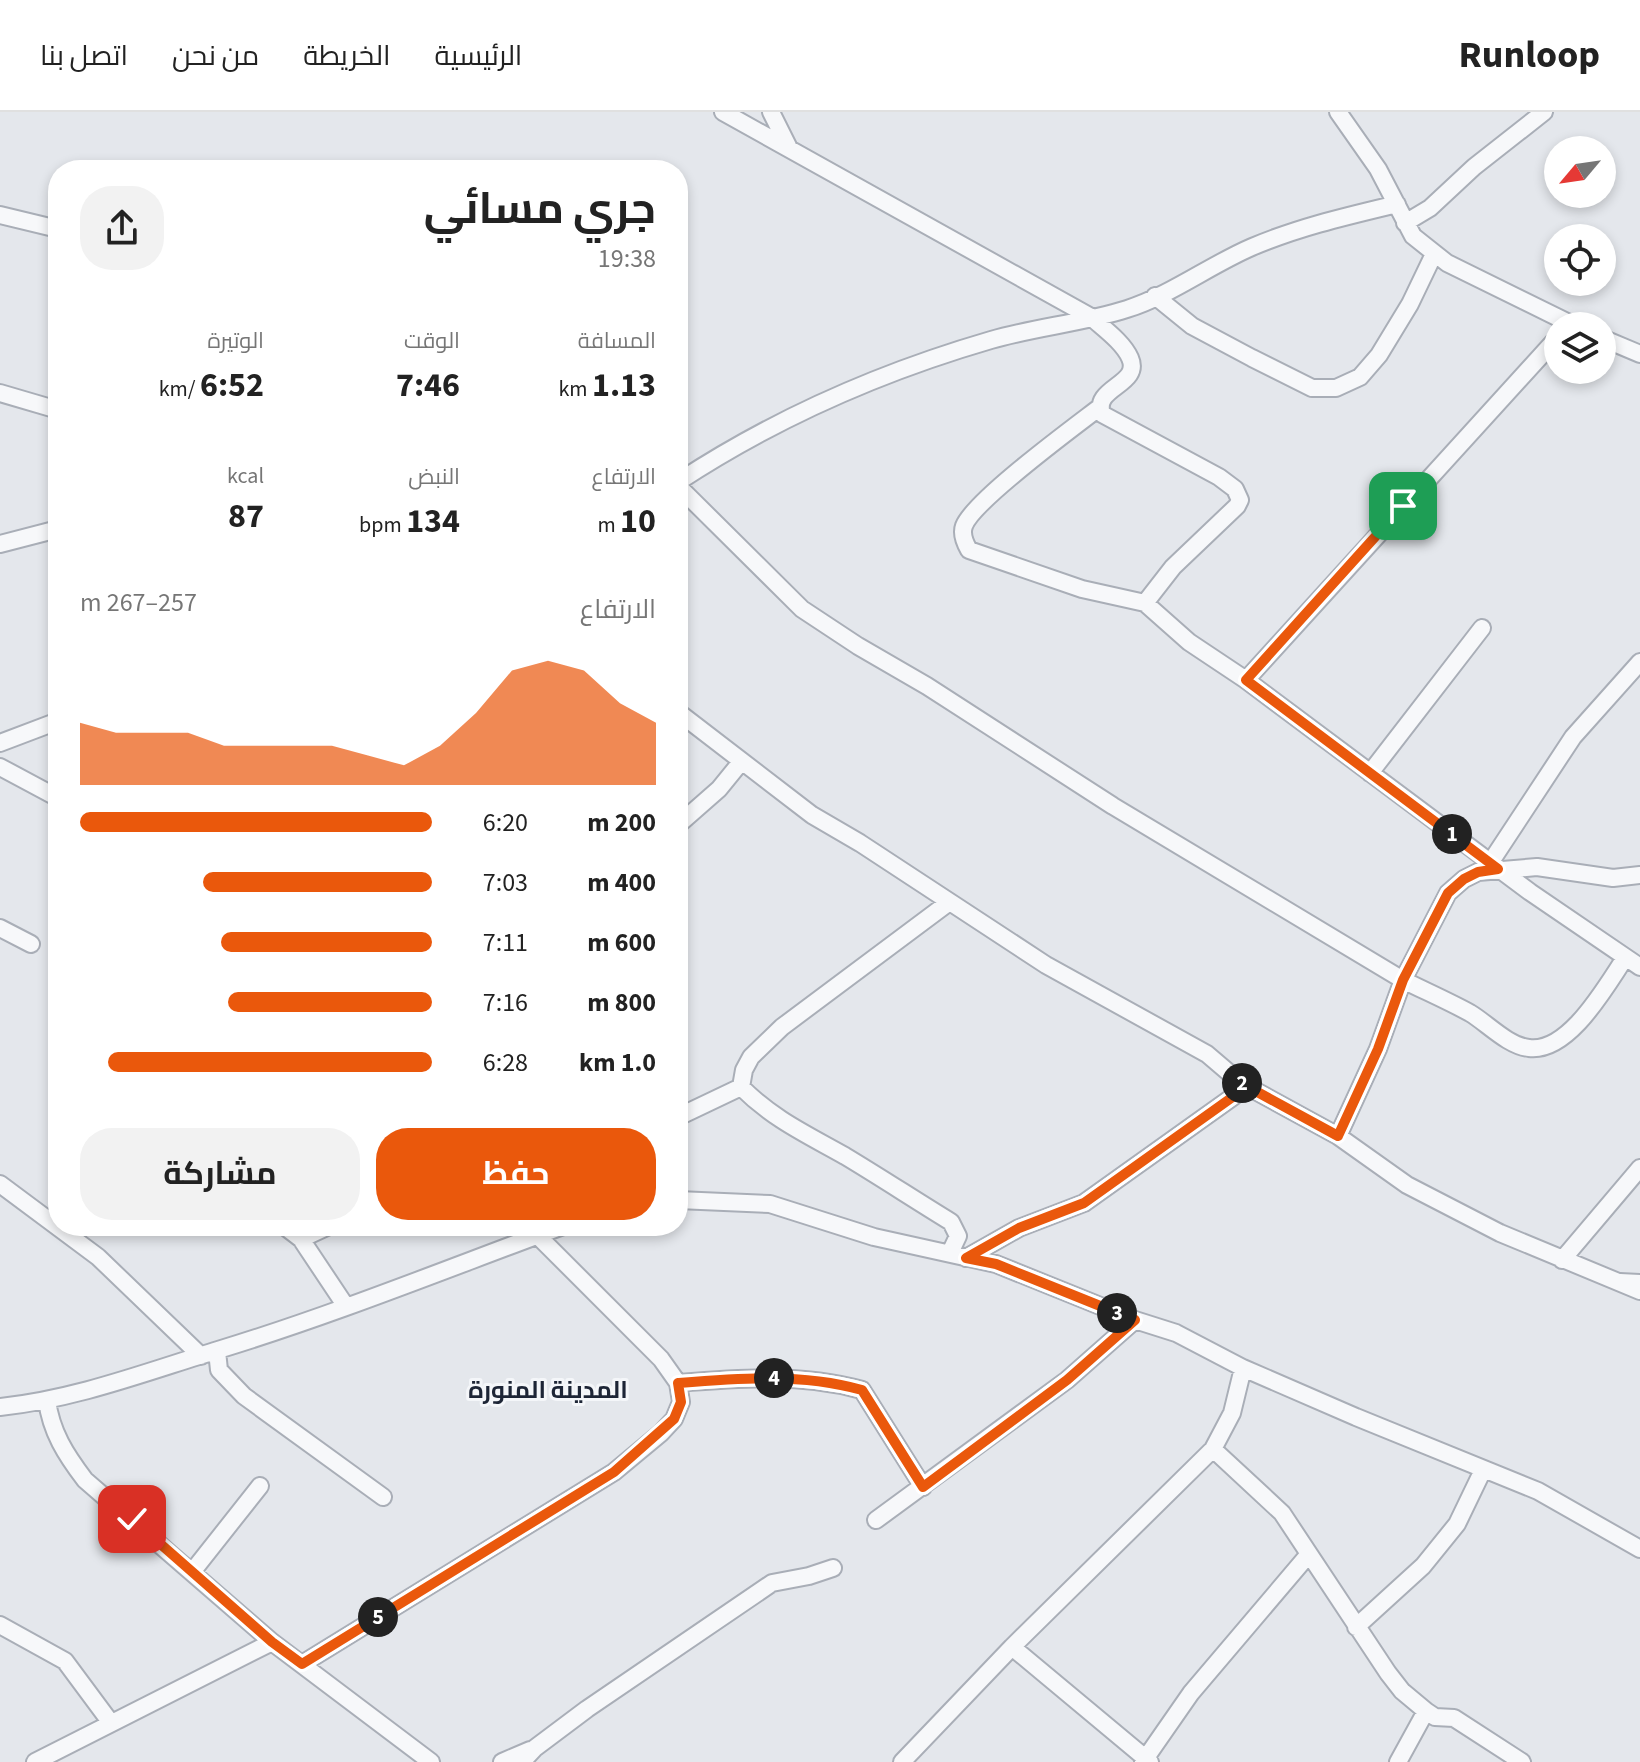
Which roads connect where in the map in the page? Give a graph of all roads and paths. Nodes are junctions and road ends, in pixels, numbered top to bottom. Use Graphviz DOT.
graph roads {
  1 [pos="723,112"];
  2 [pos="771,112"];
  3 [pos="1338,112"];
  4 [pos="1544,112"];
  5 [pos="788,146"];
  6 [pos="1397,204"];
  7 [pos="0,215"];
  8 [pos="1405,223"];
  9 [pos="48,227"];
  10 [pos="1434,254"];
  11 [pos="1155,296"];
  12 [pos="1546,312"];
  13 [pos="1091,317"];
  14 [pos="1616,344"];
  15 [pos="1544,352"];
  16 [pos="1640,354"];
  17 [pos="0,393"];
  18 [pos="48,407"];
  19 [pos="1100,407"];
  20 [pos="688,477"];
  21 [pos="688,494"];
  22 [pos="48,532"];
  23 [pos="0,544"];
  24 [pos="1145,603"];
  25 [pos="1482,628"];
  26 [pos="1640,662"];
  27 [pos="1246,680"];
  28 [pos="688,720"];
  29 [pos="48,725"];
  30 [pos="0,743"];
  31 [pos="741,762"];
  32 [pos="0,767"];
  33 [pos="1370,773"];
  34 [pos="48,793"];
  35 [pos="688,816"];
  36 [pos="1494,866"];
  37 [pos="1640,875"];
  38 [pos="948,903"];
  39 [pos="0,928"];
  40 [pos="31,944"];
  41 [pos="1625,958"];
  42 [pos="1640,967"];
  43 [pos="1403,980"];
  44 [pos="1241,1083"];
  45 [pos="741,1087"];
  46 [pos="688,1112"];
  47 [pos="1338,1136"];
  48 [pos="1640,1168"];
  49 [pos="0,1184"];
  50 [pos="688,1200"];
  51 [pos="48,1220"];
  52 [pos="70,1236"];
  53 [pos="297,1236"];
  54 [pos="307,1236"];
  55 [pos="534,1236"];
  56 [pos="538,1236"];
  57 [pos="301,1239"];
  58 [pos="958,1256"];
  59 [pos="1562,1260"];
  60 [pos="1603,1277"];
  61 [pos="1640,1279"];
  62 [pos="1640,1291"];
  63 [pos="345,1305"];
  64 [pos="1135,1320"];
  65 [pos="209,1353"];
  66 [pos="1243,1368"];
  67 [pos="678,1383"];
  68 [pos="47,1400"];
  69 [pos="0,1407"];
  70 [pos="1213,1449"];
  71 [pos="1483,1470"];
  72 [pos="260,1486"];
  73 [pos="923,1487"];
  74 [pos="383,1497"];
  75 [pos="876,1520"];
  76 [pos="1640,1549"];
  77 [pos="1309,1554"];
  78 [pos="833,1568"];
  79 [pos="192,1572"];
  80 [pos="0,1625"];
  81 [pos="1356,1627"];
  82 [pos="272,1642"];
  83 [pos="1012,1647"];
  84 [pos="302,1664"];
  85 [pos="1426,1711"];
  86 [pos="111,1723"];
  87 [pos="535,1748"];
  88 [pos="1146,1761"];
  89 [pos="35,1762"];
  90 [pos="431,1762"];
  91 [pos="502,1762"];
  92 [pos="522,1762"];
  93 [pos="902,1762"];
  94 [pos="1398,1762"];
  95 [pos="1522,1762"];
  1 -- 5 [label="street"];
  2 -- 5 [label="street"];
  3 -- 6 [label="street"];
  4 -- 8 [label="street"];
  5 -- 13 [label="street"];
  6 -- 8 [label="street"];
  6 -- 11 [label="street"];
  7 -- 9 [label="street"];
  8 -- 10 [label="street"];
  10 -- 11 [label="street"];
  10 -- 12 [label="street"];
  11 -- 13 [label="street"];
  13 -- 19 [label="street"];
  13 -- 20 [label="street"];
  14 -- 16 [label="street"];
  15 -- 27 [label="street"];
  17 -- 18 [label="street"];
  19 -- 24 [label="street"];
  19 -- 24 [label="street"];
  21 -- 43 [label="street"];
  22 -- 23 [label="street"];
  24 -- 27 [label="street"];
  25 -- 33 [label="street"];
  26 -- 36 [label="street"];
  27 -- 33 [label="street"];
  28 -- 31 [label="street"];
  29 -- 30 [label="street"];
  31 -- 35 [label="street"];
  31 -- 38 [label="street"];
  32 -- 34 [label="street"];
  33 -- 36 [label="street"];
  36 -- 37 [label="street"];
  36 -- 41 [label="street"];
  36 -- 43 [label="street"];
  38 -- 44 [label="street"];
  38 -- 45 [label="street"];
  39 -- 40 [label="street"];
  41 -- 42 [label="street"];
  41 -- 43 [label="street"];
  43 -- 47 [label="street"];
  44 -- 47 [label="street"];
  44 -- 58 [label="street"];
  45 -- 46 [label="street"];
  45 -- 58 [label="street"];
  47 -- 59 [label="street"];
  48 -- 59 [label="street"];
  49 -- 51 [label="street"];
  50 -- 58 [label="street"];
  52 -- 65 [label="street"];
  53 -- 57 [label="street"];
  54 -- 57 [label="street"];
  55 -- 63 [label="street"];
  56 -- 67 [label="street"];
  57 -- 63 [label="street"];
  58 -- 64 [label="street"];
  59 -- 60 [label="street"];
  60 -- 61 [label="lane"];
  60 -- 62 [label="street"];
  63 -- 65 [label="street"];
  64 -- 66 [label="street"];
  64 -- 73 [label="street"];
  65 -- 68 [label="street"];
  65 -- 74 [label="street"];
  66 -- 70 [label="street"];
  66 -- 71 [label="street"];
  67 -- 73 [label="street"];
  67 -- 84 [label="street"];
  68 -- 69 [label="street"];
  68 -- 79 [label="street"];
  70 -- 77 [label="street"];
  70 -- 83 [label="street"];
  71 -- 76 [label="street"];
  71 -- 81 [label="street"];
  72 -- 79 [label="street"];
  73 -- 75 [label="street"];
  77 -- 81 [label="street"];
  77 -- 88 [label="street"];
  78 -- 87 [label="street"];
  79 -- 82 [label="street"];
  80 -- 86 [label="street"];
  81 -- 85 [label="street"];
  82 -- 84 [label="street"];
  82 -- 86 [label="street"];
  83 -- 88 [label="street"];
  83 -- 93 [label="street"];
  84 -- 90 [label="street"];
  85 -- 94 [label="street"];
  85 -- 95 [label="street"];
  86 -- 89 [label="street"];
  87 -- 91 [label="street"];
  87 -- 92 [label="street"];
}
